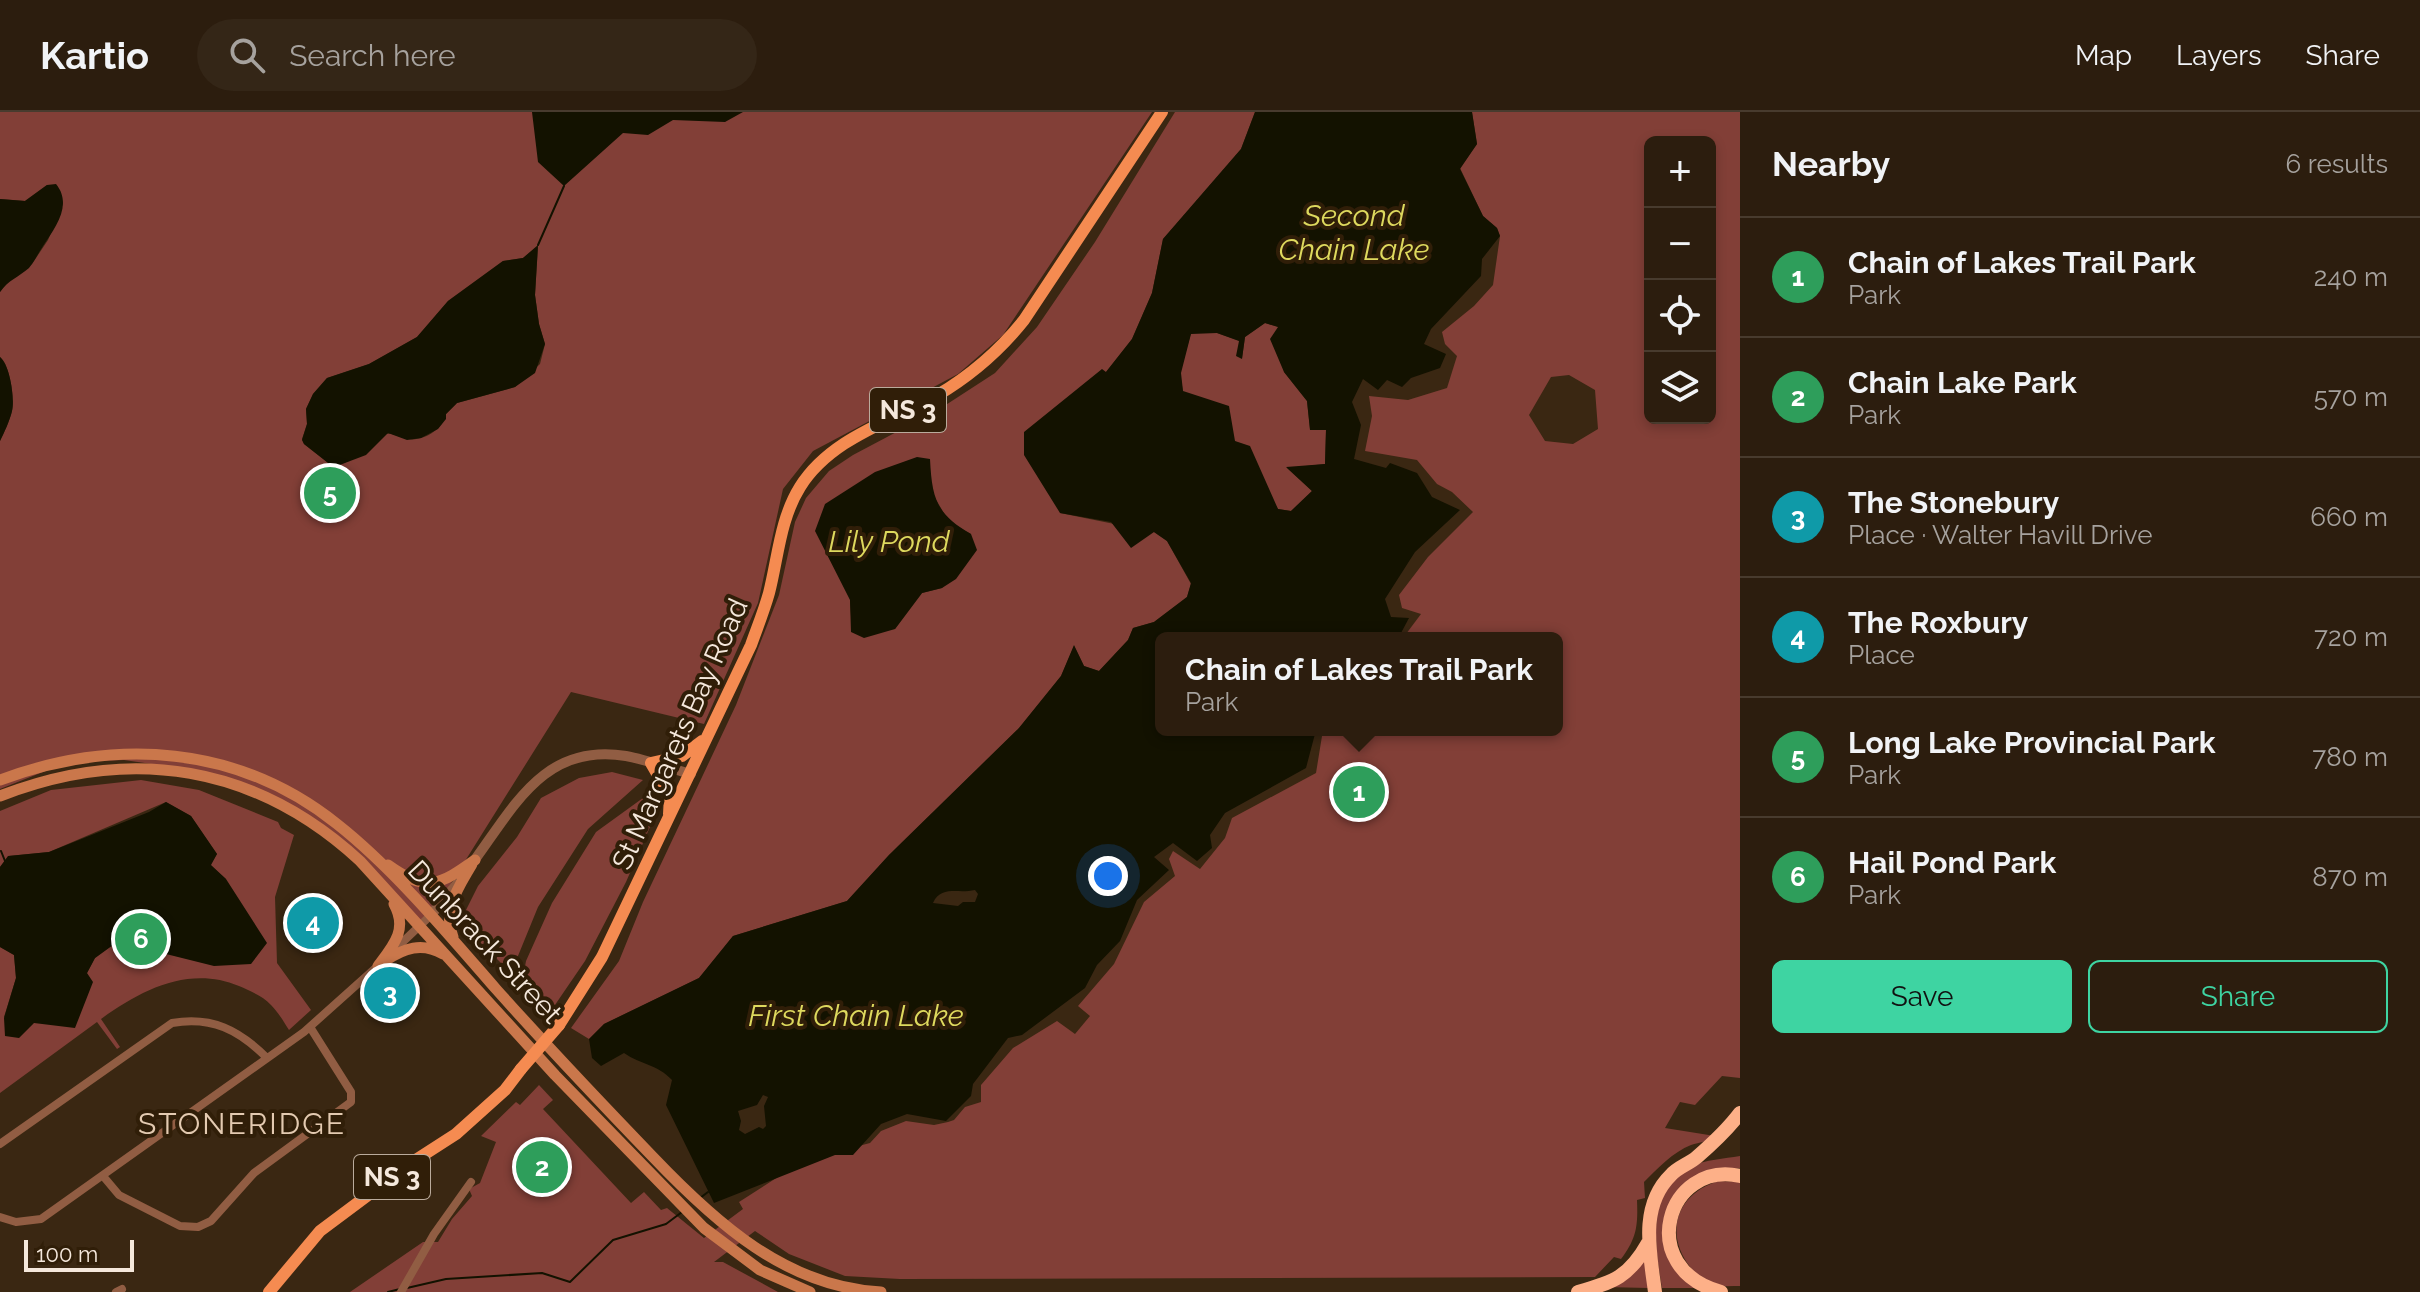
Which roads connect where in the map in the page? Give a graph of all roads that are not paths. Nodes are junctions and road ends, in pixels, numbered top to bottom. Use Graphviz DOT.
graph roads {
  1 [pos="1162,112"];
  2 [pos="709,732"];
  3 [pos="651,763"];
  4 [pos="691,774"];
  5 [pos="0,780"];
  6 [pos="0,796"];
  7 [pos="669,821"];
  8 [pos="371,854"];
  9 [pos="475,860"];
  10 [pos="383,887"];
  11 [pos="430,916"];
  12 [pos="421,927"];
  13 [pos="457,944"];
  14 [pos="450,958"];
  15 [pos="378,966"];
  16 [pos="310,1027"];
  17 [pos="267,1058"];
  18 [pos="1740,1113"];
  19 [pos="0,1144"];
  20 [pos="103,1176"];
  21 [pos="1740,1176"];
  22 [pos="471,1182"];
  23 [pos="0,1217"];
  24 [pos="1648,1243"];
  25 [pos="269,1292"];
  26 [pos="401,1292"];
  27 [pos="810,1292"];
  28 [pos="881,1292"];
  29 [pos="1578,1292"];
  30 [pos="1655,1292"];
  31 [pos="1721,1292"];
  1 -- 2 [label="main road, St Margarets Bay Road / NS 3"];
  2 -- 3 [label="main road"];
  2 -- 4 [label="main road, St Margarets Bay Road / NS 3"];
  3 -- 4 [label="street"];
  3 -- 7 [label="main road"];
  3 -- 9 [label="street"];
  4 -- 7 [label="main road, St Margarets Bay Road / NS 3"];
  5 -- 8 [label="main road, Dunbrack Street"];
  6 -- 10 [label="main road, Dunbrack Street"];
  7 -- 25 [label="main road, St Margarets Bay Road / NS 3, bridge"];
  8 -- 9 [label="main road"];
  8 -- 11 [label="main road, Dunbrack Street"];
  9 -- 11 [label="street"];
  9 -- 13 [label="main road"];
  10 -- 12 [label="main road, Dunbrack Street"];
  10 -- 15 [label="main road"];
  11 -- 12 [label="street"];
  11 -- 13 [label="main road, Dunbrack Street"];
  12 -- 14 [label="main road, Dunbrack Street"];
  12 -- 15 [label="street"];
  13 -- 28 [label="main road, Dunbrack Street"];
  14 -- 15 [label="main road"];
  14 -- 27 [label="main road, Dunbrack Street"];
  15 -- 16 [label="street"];
  16 -- 17 [label="street"];
  16 -- 20 [label="street"];
  17 -- 19 [label="street"];
  17 -- 20 [label="street"];
  18 -- 24 [label="highway"];
  20 -- 23 [label="street"];
  21 -- 31 [label="highway"];
  22 -- 26 [label="street"];
  24 -- 29 [label="highway"];
  24 -- 30 [label="highway"];
}
